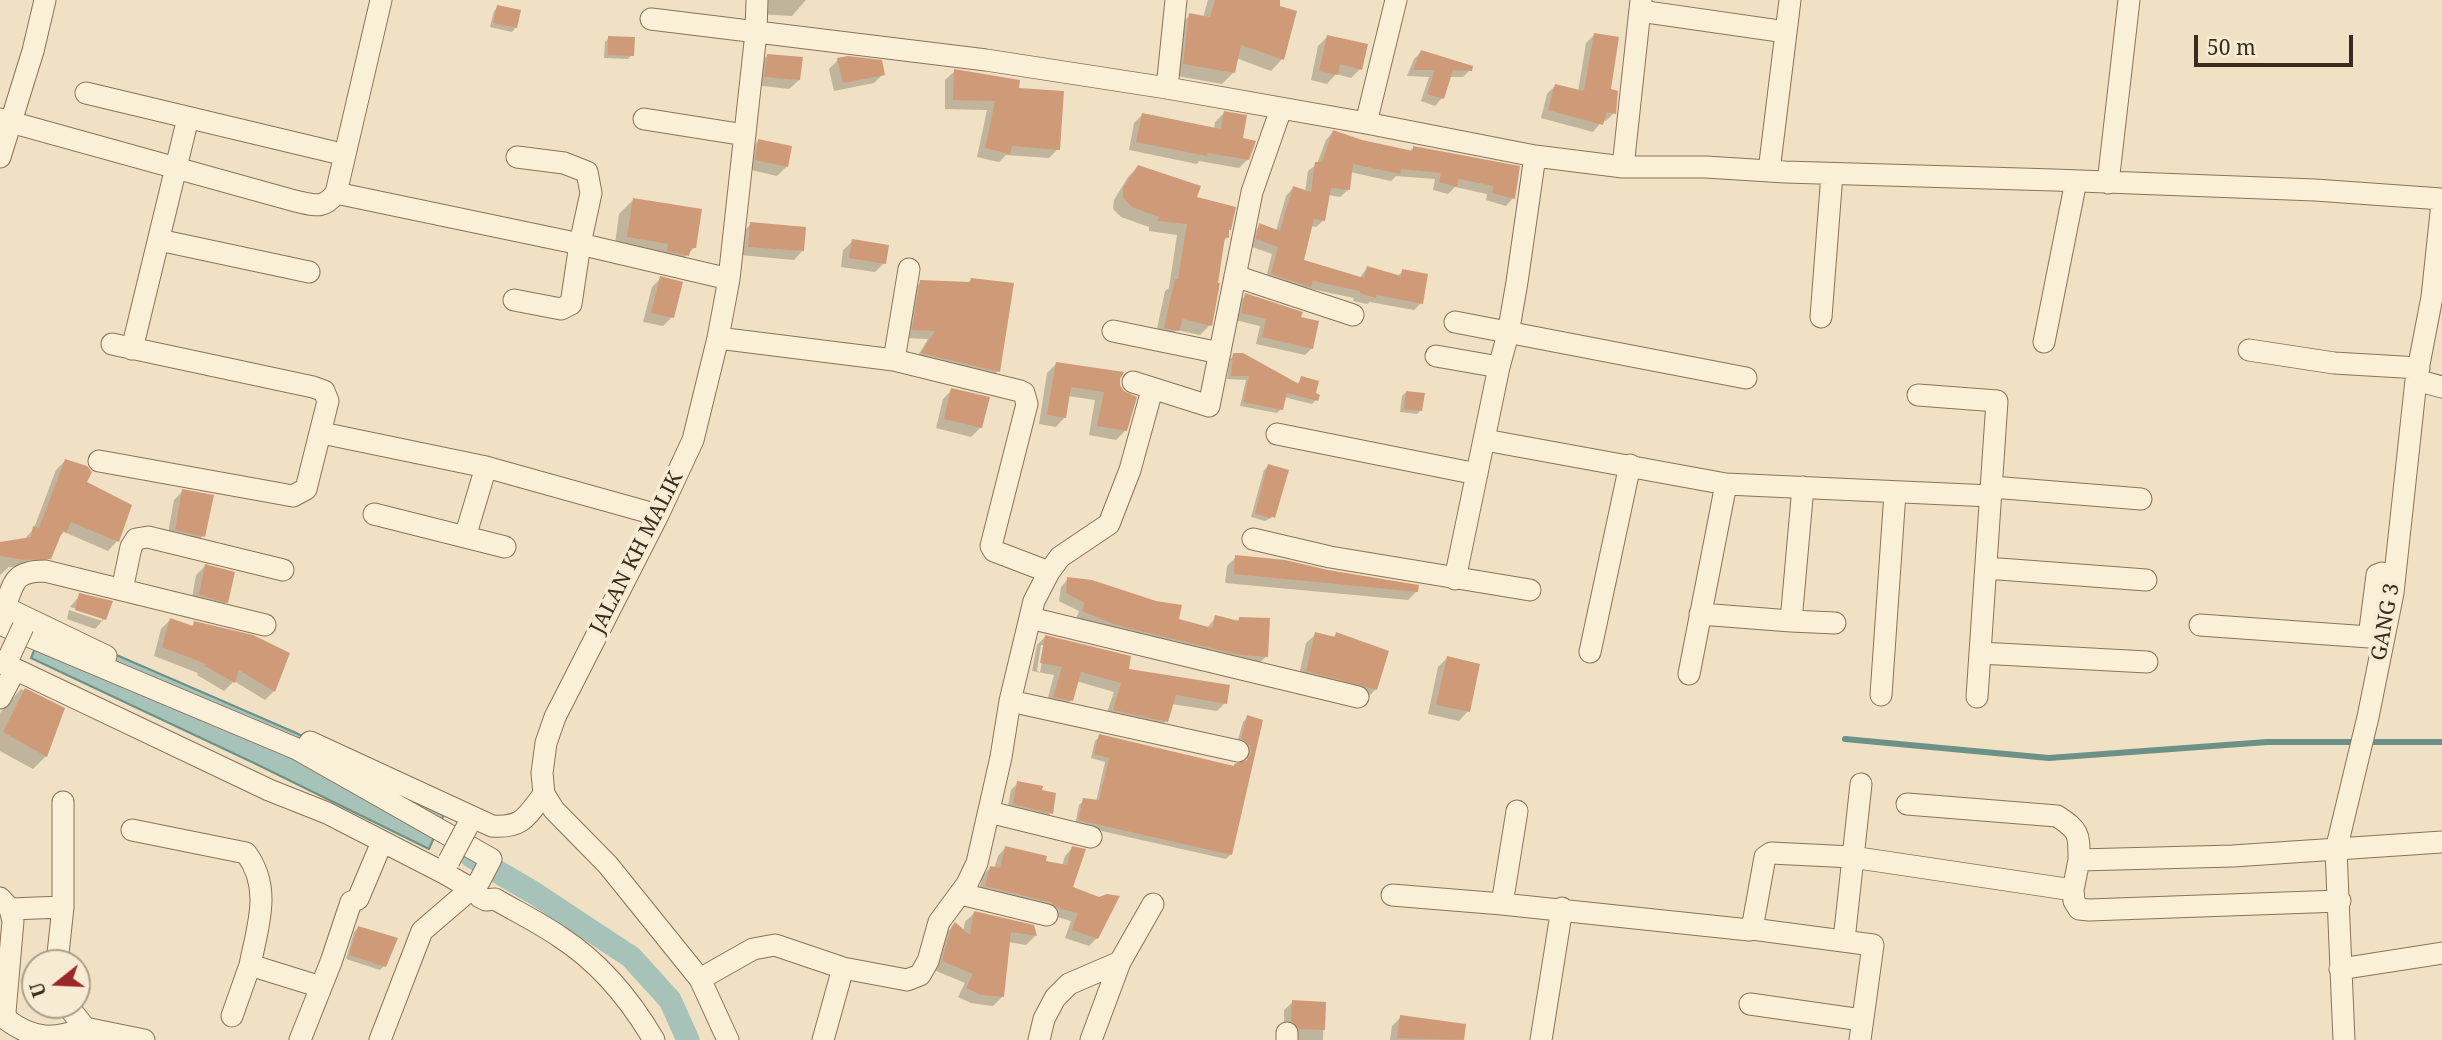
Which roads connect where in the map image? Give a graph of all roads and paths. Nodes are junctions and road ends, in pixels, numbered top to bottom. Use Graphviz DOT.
graph roads {
  1 [pos="44,0"];
  2 [pos="381,0"];
  3 [pos="757,0"];
  4 [pos="1176,0"];
  5 [pos="1396,0"];
  6 [pos="1790,0"];
  7 [pos="2129,0"];
  8 [pos="1640,6"];
  9 [pos="651,19"];
  10 [pos="1786,32"];
  11 [pos="756,33"];
  12 [pos="1167,88"];
  13 [pos="86,93"];
  14 [pos="1281,109"];
  15 [pos="188,118"];
  16 [pos="644,119"];
  17 [pos="5,120"];
  18 [pos="1366,123"];
  19 [pos="745,135"];
  20 [pos="333,152"];
  21 [pos="1535,156"];
  22 [pos="0,157"];
  23 [pos="517,157"];
  24 [pos="1623,167"];
  25 [pos="176,168"];
  26 [pos="1769,171"];
  27 [pos="1832,174"];
  28 [pos="2076,181"];
  29 [pos="2108,183"];
  30 [pos="336,193"];
  31 [pos="2442,201"];
  32 [pos="159,240"];
  33 [pos="580,244"];
  34 [pos="909,269"];
  35 [pos="310,272"];
  36 [pos="1235,276"];
  37 [pos="729,279"];
  38 [pos="514,300"];
  39 [pos="1353,315"];
  40 [pos="2435,316"];
  41 [pos="1821,317"];
  42 [pos="1455,322"];
  43 [pos="1114,331"];
  44 [pos="1508,334"];
  45 [pos="718,338"];
  46 [pos="2045,342"];
  47 [pos="2249,351"];
  48 [pos="1220,353"];
  49 [pos="1436,356"];
  50 [pos="894,360"];
  51 [pos="1499,367"];
  52 [pos="2418,374"];
  53 [pos="1746,378"];
  54 [pos="2442,387"];
  55 [pos="1918,395"];
  56 [pos="322,433"];
  57 [pos="1277,434"];
  58 [pos="1485,440"];
  59 [pos="99,461"];
  60 [pos="1630,465"];
  61 [pos="486,467"];
  62 [pos="1477,474"];
  63 [pos="1726,484"];
  64 [pos="1803,487"];
  65 [pos="1992,492"];
  66 [pos="1895,493"];
  67 [pos="2141,499"];
  68 [pos="374,514"];
  69 [pos="658,515"];
  70 [pos="465,537"];
  71 [pos="1253,539"];
  72 [pos="505,547"];
  73 [pos="1986,568"];
  74 [pos="283,570"];
  75 [pos="1049,572"];
  76 [pos="2394,575"];
  77 [pos="1455,579"];
  78 [pos="2146,580"];
  79 [pos="122,590"];
  80 [pos="1530,590"];
  81 [pos="2,612"];
  82 [pos="1700,614"];
  83 [pos="1030,618"];
  84 [pos="1791,621"];
  85 [pos="25,622"];
  86 [pos="1835,623"];
  87 [pos="265,625"];
  88 [pos="2200,625"];
  89 [pos="1590,652"];
  90 [pos="1980,653"];
  91 [pos="2147,662"];
  92 [pos="8,663"];
  93 [pos="1689,674"];
  94 [pos="1881,695"];
  95 [pos="1358,697"];
  96 [pos="1976,697"];
  97 [pos="0,698"];
  98 [pos="1010,701"];
  99 [pos="1238,751"];
  100 [pos="1861,785"];
  101 [pos="544,794"];
  102 [pos="62,802"];
  103 [pos="1907,804"];
  104 [pos="1517,811"];
  105 [pos="989,812"];
  106 [pos="470,822"];
  107 [pos="132,830"];
  108 [pos="1091,837"];
  109 [pos="382,842"];
  110 [pos="2442,842"];
  111 [pos="2336,850"];
  112 [pos="1852,857"];
  113 [pos="2079,860"];
  114 [pos="447,867"];
  115 [pos="2073,890"];
  116 [pos="961,894"];
  117 [pos="1392,894"];
  118 [pos="2340,901"];
  119 [pos="5,904"];
  120 [pos="1153,904"];
  121 [pos="1502,904"];
  122 [pos="63,907"];
  123 [pos="1562,908"];
  124 [pos="1047,915"];
  125 [pos="1752,929"];
  126 [pos="1844,940"];
  127 [pos="58,949"];
  128 [pos="2442,953"];
  129 [pos="1120,962"];
  130 [pos="250,965"];
  131 [pos="843,968"];
  132 [pos="2340,969"];
  133 [pos="700,979"];
  134 [pos="321,987"];
  135 [pos="1750,1004"];
  136 [pos="232,1016"];
  137 [pos="1861,1030"];
  138 [pos="84,1034"];
  139 [pos="144,1040"];
  140 [pos="300,1040"];
  141 [pos="380,1040"];
  142 [pos="654,1040"];
  143 [pos="728,1040"];
  144 [pos="823,1040"];
  145 [pos="1039,1040"];
  146 [pos="1091,1040"];
  147 [pos="1541,1040"];
  148 [pos="2344,1040"];
  1 -- 17 [label="street"];
  2 -- 30 [label="street"];
  3 -- 11 [label="street, JALAN KH MALIK"];
  4 -- 12 [label="street"];
  5 -- 18 [label="street"];
  6 -- 10 [label="street"];
  7 -- 29 [label="street"];
  8 -- 10 [label="street"];
  8 -- 24 [label="street"];
  9 -- 11 [label="street"];
  10 -- 26 [label="street"];
  11 -- 12 [label="street"];
  11 -- 19 [label="street, JALAN KH MALIK"];
  12 -- 14 [label="street"];
  13 -- 15 [label="street"];
  14 -- 18 [label="street"];
  14 -- 36 [label="street"];
  15 -- 20 [label="street"];
  15 -- 25 [label="street"];
  16 -- 19 [label="street"];
  17 -- 22 [label="street"];
  17 -- 25 [label="street"];
  18 -- 21 [label="street"];
  19 -- 37 [label="street, JALAN KH MALIK"];
  21 -- 24 [label="street"];
  21 -- 44 [label="street"];
  23 -- 33 [label="street"];
  24 -- 26 [label="street"];
  25 -- 30 [label="street"];
  25 -- 32 [label="street"];
  26 -- 27 [label="street"];
  27 -- 28 [label="street"];
  27 -- 41 [label="street"];
  28 -- 29 [label="street"];
  28 -- 46 [label="street"];
  29 -- 31 [label="street"];
  30 -- 33 [label="street"];
  31 -- 40 [label="street, GANG 3"];
  32 -- 35 [label="street"];
  32 -- 56 [label="street"];
  33 -- 37 [label="street"];
  33 -- 38 [label="street"];
  34 -- 50 [label="street"];
  36 -- 39 [label="street"];
  36 -- 48 [label="street"];
  37 -- 45 [label="street, JALAN KH MALIK"];
  40 -- 52 [label="street, GANG 3"];
  42 -- 44 [label="street"];
  43 -- 48 [label="street"];
  44 -- 51 [label="street"];
  44 -- 53 [label="street"];
  45 -- 50 [label="street"];
  45 -- 69 [label="street, JALAN KH MALIK"];
  47 -- 52 [label="street"];
  48 -- 75 [label="street"];
  49 -- 51 [label="street"];
  50 -- 75 [label="street"];
  51 -- 58 [label="street"];
  52 -- 54 [label="street"];
  52 -- 76 [label="street, GANG 3"];
  55 -- 65 [label="street"];
  56 -- 59 [label="street"];
  56 -- 61 [label="street"];
  57 -- 62 [label="street"];
  58 -- 60 [label="street"];
  58 -- 62 [label="street"];
  60 -- 63 [label="street"];
  60 -- 89 [label="street"];
  61 -- 69 [label="street"];
  61 -- 70 [label="street"];
  62 -- 77 [label="street"];
  63 -- 64 [label="street"];
  63 -- 82 [label="street"];
  64 -- 66 [label="street"];
  64 -- 84 [label="street"];
  65 -- 66 [label="street"];
  65 -- 67 [label="street"];
  65 -- 73 [label="street"];
  66 -- 94 [label="street"];
  68 -- 70 [label="street"];
  69 -- 101 [label="street, JALAN KH MALIK"];
  70 -- 72 [label="street"];
  71 -- 77 [label="street"];
  73 -- 78 [label="street"];
  73 -- 90 [label="street"];
  74 -- 79 [label="street"];
  75 -- 83 [label="street"];
  76 -- 88 [label="street"];
  76 -- 111 [label="street, GANG 3"];
  77 -- 80 [label="street"];
  79 -- 81 [label="street"];
  79 -- 87 [label="street"];
  81 -- 85 [label="street"];
  81 -- 141 [label="street"];
  82 -- 84 [label="street"];
  82 -- 93 [label="street"];
  83 -- 95 [label="street"];
  83 -- 98 [label="street"];
  84 -- 86 [label="street"];
  85 -- 92 [label="street, bridge"];
  85 -- 106 [label="street"];
  90 -- 91 [label="street"];
  90 -- 96 [label="street"];
  92 -- 97 [label="street"];
  92 -- 109 [label="street"];
  98 -- 99 [label="street"];
  98 -- 105 [label="street"];
  100 -- 112 [label="street"];
  101 -- 106 [label="street"];
  101 -- 133 [label="street"];
  102 -- 122 [label="street"];
  103 -- 113 [label="street"];
  104 -- 121 [label="street"];
  105 -- 108 [label="street"];
  105 -- 116 [label="street"];
  106 -- 114 [label="street, bridge"];
  107 -- 130 [label="street"];
  109 -- 114 [label="street"];
  109 -- 134 [label="street"];
  110 -- 111 [label="street"];
  111 -- 113 [label="street"];
  111 -- 118 [label="street, GANG 3"];
  112 -- 115 [label="street"];
  112 -- 125 [label="street"];
  112 -- 126 [label="street"];
  113 -- 115 [label="street"];
  114 -- 142 [label="street"];
  115 -- 118 [label="street"];
  116 -- 124 [label="street"];
  116 -- 131 [label="street"];
  117 -- 121 [label="street"];
  118 -- 132 [label="street, GANG 3"];
  119 -- 122 [label="street"];
  119 -- 138 [label="street"];
  120 -- 129 [label="street"];
  121 -- 123 [label="street"];
  122 -- 127 [label="street"];
  123 -- 125 [label="street"];
  123 -- 147 [label="street"];
  125 -- 126 [label="street"];
  126 -- 137 [label="street"];
  128 -- 132 [label="street"];
  129 -- 145 [label="street"];
  129 -- 146 [label="street"];
  130 -- 134 [label="street"];
  130 -- 136 [label="street"];
  131 -- 133 [label="street"];
  131 -- 144 [label="street"];
  132 -- 148 [label="street, GANG 3"];
  133 -- 143 [label="street"];
  134 -- 140 [label="street"];
  135 -- 137 [label="street"];
  138 -- 139 [label="street"];
}
